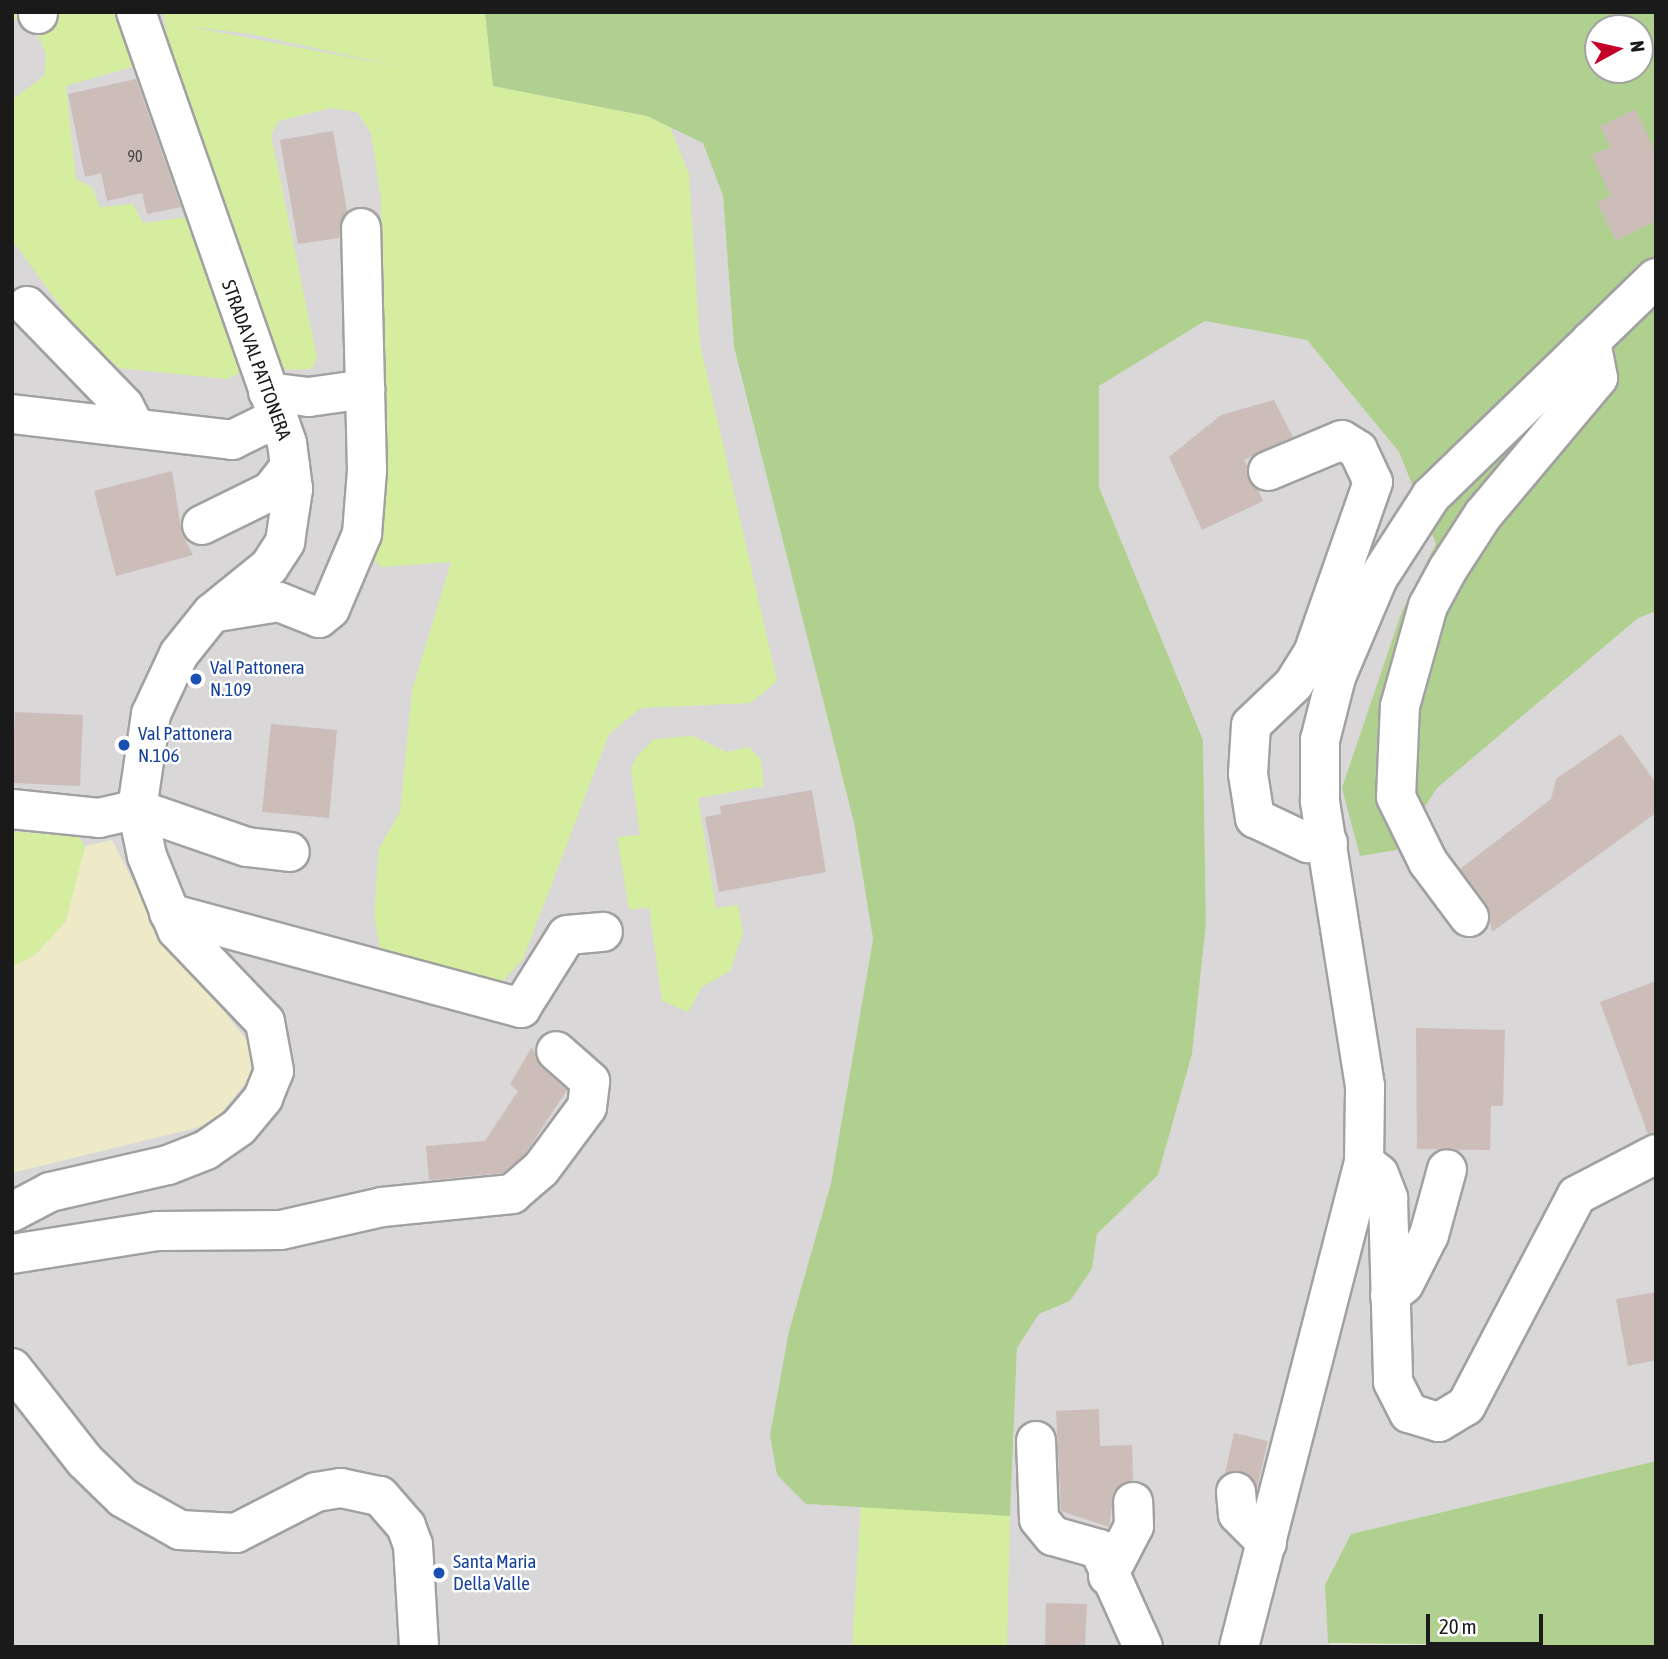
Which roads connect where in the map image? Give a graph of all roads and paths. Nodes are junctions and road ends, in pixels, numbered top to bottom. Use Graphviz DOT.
graph roads {
  1 [pos="136,12"];
  2 [pos="360,228"];
  3 [pos="1656,278"];
  4 [pos="27,306"];
  5 [pos="1591,341"];
  6 [pos="365,389"];
  7 [pos="272,405"];
  8 [pos="12,414"];
  9 [pos="134,426"];
  10 [pos="290,467"];
  11 [pos="1268,471"];
  12 [pos="202,525"];
  13 [pos="212,613"];
  14 [pos="12,809"];
  15 [pos="137,809"];
  16 [pos="1328,843"];
  17 [pos="290,852"];
  18 [pos="169,913"];
  19 [pos="1469,917"];
  20 [pos="603,932"];
  21 [pos="556,1051"];
  22 [pos="1656,1154"];
  23 [pos="1364,1162"];
  24 [pos="1447,1170"];
  25 [pos="12,1212"];
  26 [pos="12,1254"];
  27 [pos="1390,1296"];
  28 [pos="12,1368"];
  29 [pos="1036,1441"];
  30 [pos="1236,1492"];
  31 [pos="1133,1502"];
  32 [pos="1267,1542"];
  33 [pos="1108,1576"];
  34 [pos="419,1647"];
  35 [pos="1143,1647"];
  36 [pos="1239,1647"];
  1 -- 7 [label="street, STRADA VAL PATTONERA"];
  2 -- 6 [label="street"];
  3 -- 5 [label="street"];
  4 -- 9 [label="street"];
  5 -- 16 [label="street"];
  5 -- 19 [label="street"];
  6 -- 7 [label="street"];
  6 -- 13 [label="street"];
  7 -- 9 [label="street"];
  7 -- 10 [label="street, STRADA VAL PATTONERA"];
  8 -- 9 [label="street"];
  10 -- 12 [label="street"];
  10 -- 13 [label="street, STRADA VAL PATTONERA"];
  11 -- 16 [label="street"];
  13 -- 15 [label="street, STRADA VAL PATTONERA"];
  14 -- 15 [label="street"];
  15 -- 17 [label="street"];
  15 -- 18 [label="street, STRADA VAL PATTONERA"];
  16 -- 23 [label="street"];
  18 -- 20 [label="street"];
  18 -- 25 [label="street, STRADA VAL PATTONERA"];
  21 -- 26 [label="street"];
  22 -- 27 [label="street"];
  23 -- 27 [label="street"];
  23 -- 32 [label="street"];
  24 -- 27 [label="street"];
  28 -- 34 [label="street"];
  29 -- 33 [label="street"];
  30 -- 32 [label="street"];
  31 -- 33 [label="street"];
  32 -- 36 [label="street"];
  33 -- 35 [label="street"];
}
